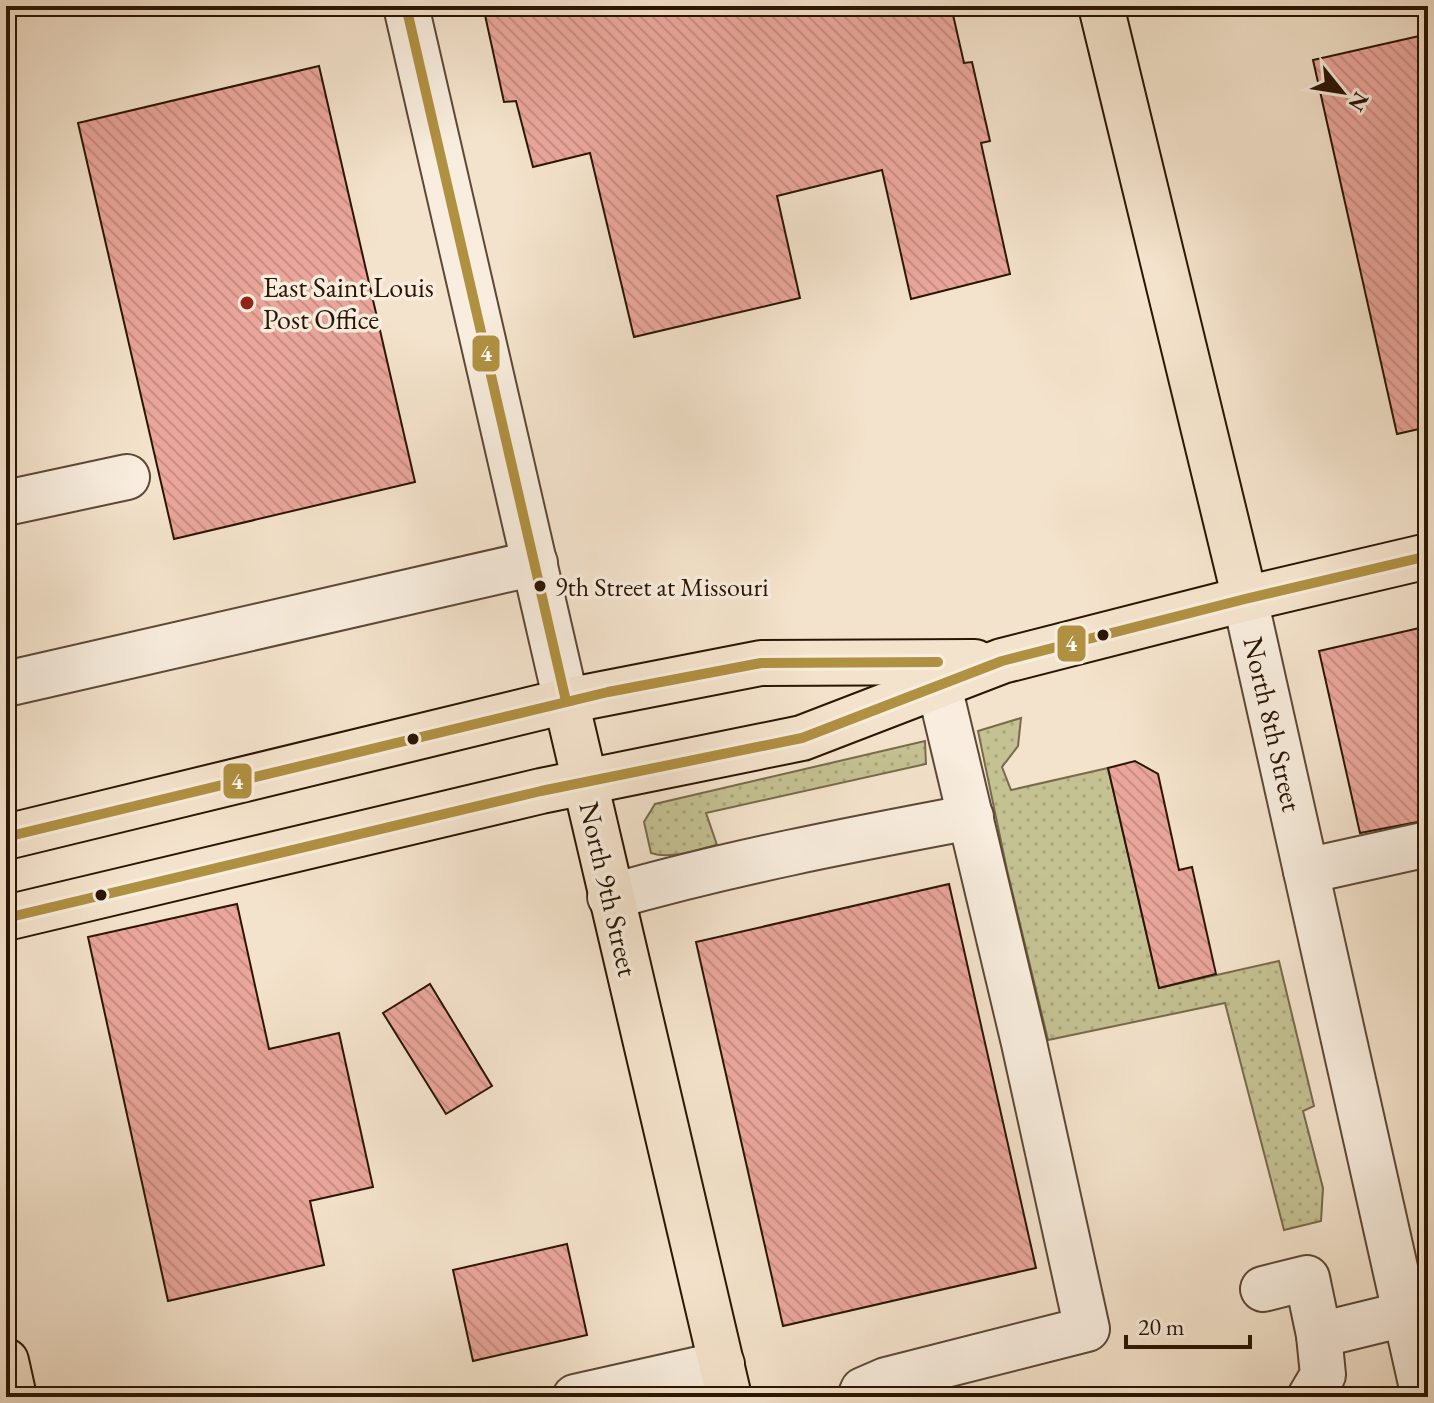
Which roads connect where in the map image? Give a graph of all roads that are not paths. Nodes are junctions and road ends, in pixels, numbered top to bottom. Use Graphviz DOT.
graph roads {
  1 [pos="406,6"];
  2 [pos="1101,6"];
  3 [pos="127,477"];
  4 [pos="6,503"];
  5 [pos="1428,556"];
  6 [pos="535,563"];
  7 [pos="1245,599"];
  8 [pos="1002,661"];
  9 [pos="6,684"];
  10 [pos="939,686"];
  11 [pos="566,701"];
  12 [pos="584,781"];
  13 [pos="971,817"];
  14 [pos="6,837"];
  15 [pos="1428,844"];
  16 [pos="1306,871"];
  17 [pos="610,897"];
  18 [pos="6,918"];
  19 [pos="1263,1289"];
  20 [pos="1405,1314"];
  21 [pos="1319,1335"];
  22 [pos="6,1361"];
  23 [pos="725,1380"];
  24 [pos="14,1397"];
  25 [pos="575,1397"];
  26 [pos="860,1397"];
  27 [pos="1310,1397"];
  28 [pos="1424,1397"];
  1 -- 6 [label="street, North 9th Street"];
  2 -- 7 [label="main road, North 8th Street"];
  3 -- 4 [label="street"];
  5 -- 7 [label="main road"];
  6 -- 9 [label="street"];
  6 -- 11 [label="street, North 9th Street"];
  7 -- 8 [label="main road"];
  7 -- 16 [label="street, North 8th Street"];
  8 -- 10 [label="main road"];
  8 -- 11 [label="main road"];
  10 -- 12 [label="main road"];
  10 -- 13 [label="street"];
  11 -- 12 [label="main road, North 9th Street"];
  11 -- 14 [label="main road"];
  12 -- 17 [label="main road, North 9th Street"];
  12 -- 18 [label="main road"];
  13 -- 17 [label="street"];
  13 -- 26 [label="street"];
  15 -- 16 [label="street"];
  16 -- 20 [label="street, North 8th Street"];
  17 -- 23 [label="main road, North 9th Street"];
  19 -- 21 [label="street"];
  20 -- 21 [label="street"];
  20 -- 28 [label="street, North 8th Street"];
  21 -- 27 [label="street"];
  22 -- 24 [label="main road"];
  23 -- 25 [label="street"];
}
